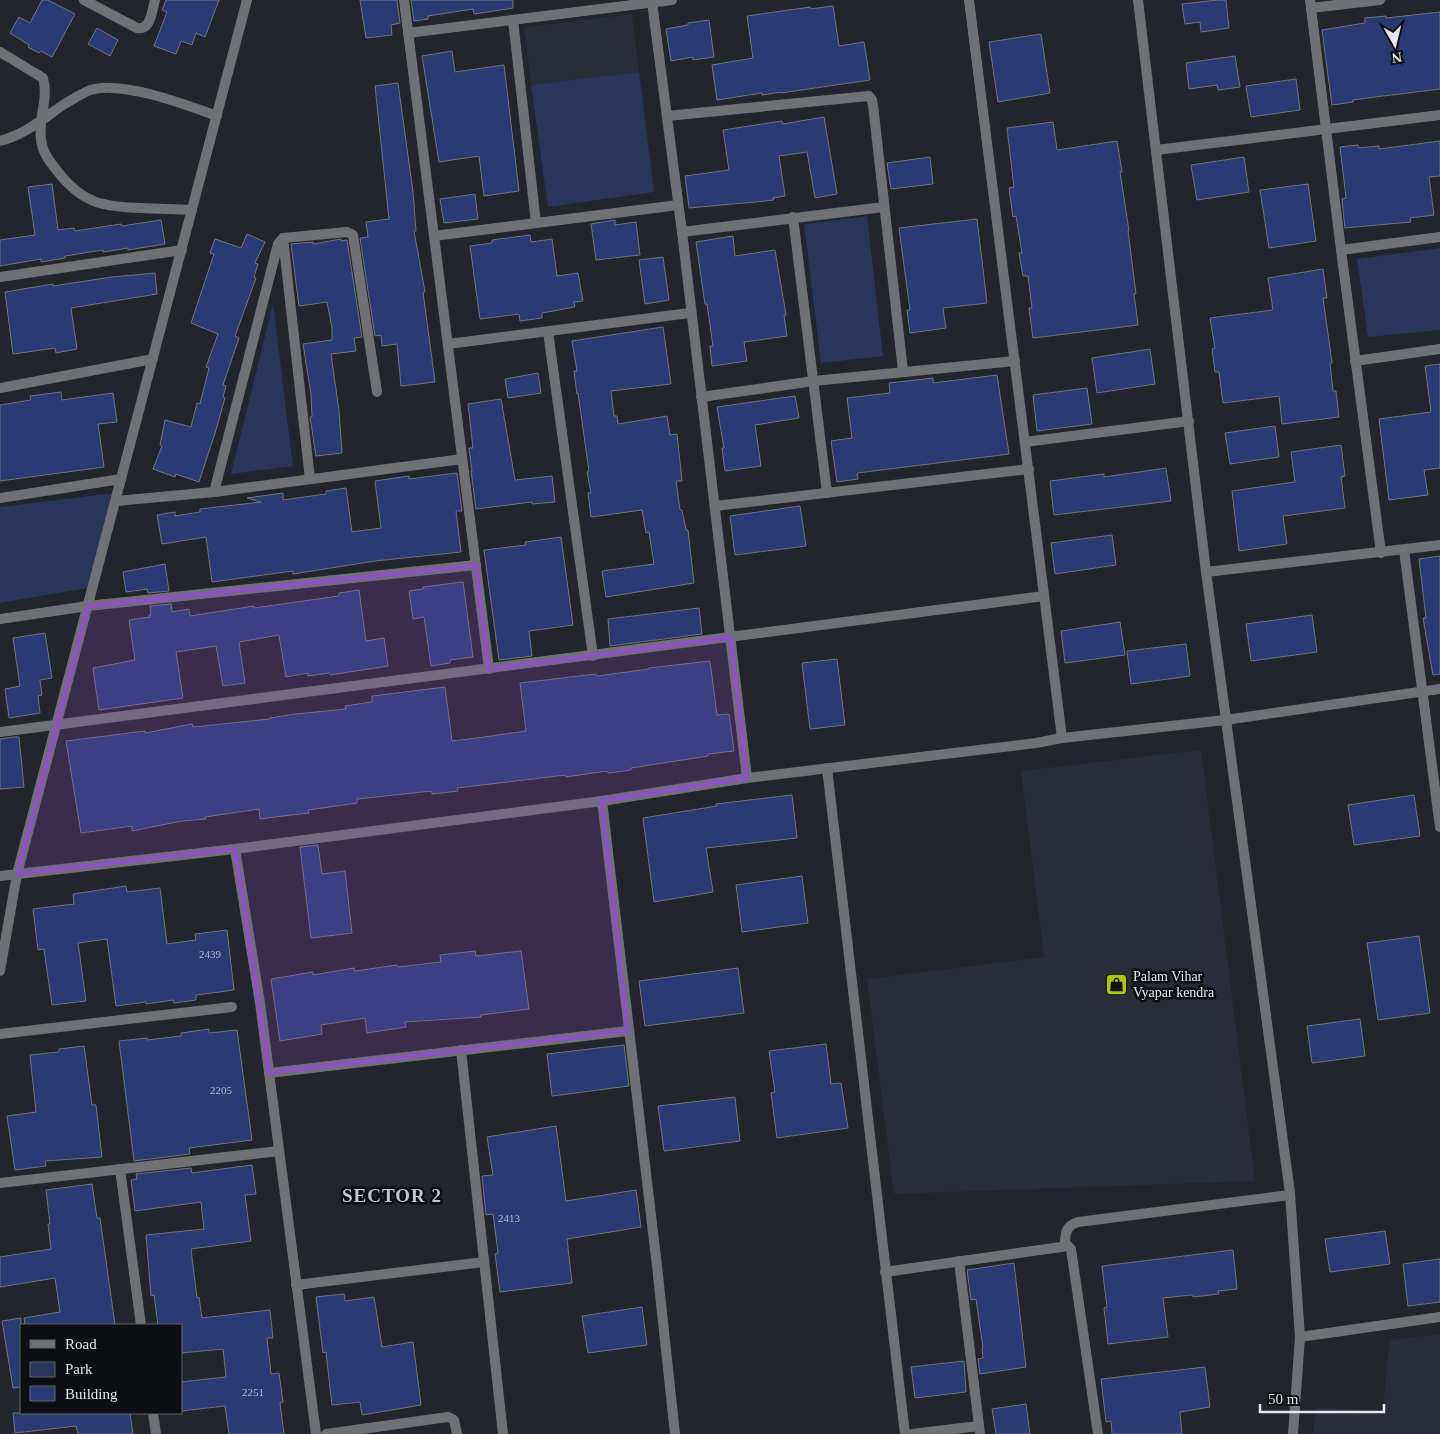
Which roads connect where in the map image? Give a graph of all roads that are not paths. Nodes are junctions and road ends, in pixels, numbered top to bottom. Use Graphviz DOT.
graph roads {
  1 [pos="84,0"];
  2 [pos="155,0"];
  3 [pos="248,0"];
  4 [pos="404,0"];
  5 [pos="672,0"];
  6 [pos="969,0"];
  7 [pos="1138,0"];
  8 [pos="1380,0"];
  9 [pos="652,2"];
  10 [pos="1311,4"];
  11 [pos="513,20"];
  12 [pos="408,33"];
  13 [pos="0,52"];
  14 [pos="1440,115"];
  15 [pos="217,116"];
  16 [pos="667,116"];
  17 [pos="40,122"];
  18 [pos="1326,130"];
  19 [pos="0,142"];
  20 [pos="1156,150"];
  21 [pos="678,205"];
  22 [pos="884,207"];
  23 [pos="192,210"];
  24 [pos="793,217"];
  25 [pos="536,223"];
  26 [pos="682,232"];
  27 [pos="434,236"];
  28 [pos="1440,237"];
  29 [pos="282,238"];
  30 [pos="182,250"];
  31 [pos="1341,250"];
  32 [pos="0,276"];
  33 [pos="690,313"];
  34 [pos="548,332"];
  35 [pos="448,344"];
  36 [pos="1440,349"];
  37 [pos="153,359"];
  38 [pos="1015,361"];
  39 [pos="1356,361"];
  40 [pos="903,371"];
  41 [pos="814,381"];
  42 [pos="0,388"];
  43 [pos="377,392"];
  44 [pos="701,397"];
  45 [pos="1189,422"];
  46 [pos="1025,442"];
  47 [pos="462,459"];
  48 [pos="1028,469"];
  49 [pos="121,479"];
  50 [pos="310,479"];
  51 [pos="214,492"];
  52 [pos="827,493"];
  53 [pos="0,498"];
  54 [pos="116,501"];
  55 [pos="715,506"];
  56 [pos="1440,545"];
  57 [pos="1404,550"];
  58 [pos="1381,552"];
  59 [pos="476,565"];
  60 [pos="1206,572"];
  61 [pos="1044,596"];
  62 [pos="88,606"];
  63 [pos="0,619"];
  64 [pos="730,637"];
  65 [pos="593,656"];
  66 [pos="490,669"];
  67 [pos="1440,688"];
  68 [pos="1423,690"];
  69 [pos="1225,720"];
  70 [pos="57,723"];
  71 [pos="0,732"];
  72 [pos="1062,738"];
  73 [pos="827,768"];
  74 [pos="747,778"];
  75 [pos="602,801"];
  76 [pos="1440,827"];
  77 [pos="235,850"];
  78 [pos="17,874"];
  79 [pos="0,876"];
  80 [pos="0,971"];
  81 [pos="232,1007"];
  82 [pos="628,1031"];
  83 [pos="0,1034"];
  84 [pos="461,1050"];
  85 [pos="269,1073"];
  86 [pos="279,1151"];
  87 [pos="120,1170"];
  88 [pos="0,1183"];
  89 [pos="1290,1195"];
  90 [pos="1065,1246"];
  91 [pos="959,1261"];
  92 [pos="484,1262"];
  93 [pos="885,1272"];
  94 [pos="296,1285"];
  95 [pos="1440,1317"];
  96 [pos="141,1324"];
  97 [pos="1300,1337"];
  98 [pos="153,1414"];
  99 [pos="979,1430"];
  100 [pos="156,1434"];
  101 [pos="316,1434"];
  102 [pos="326,1434"];
  103 [pos="457,1434"];
  104 [pos="503,1434"];
  105 [pos="675,1434"];
  106 [pos="905,1434"];
  107 [pos="912,1434"];
  108 [pos="1098,1434"];
  109 [pos="1293,1434"];
  1 -- 2 [label="street"];
  3 -- 15 [label="street"];
  4 -- 12 [label="street"];
  5 -- 9 [label="street"];
  6 -- 38 [label="street"];
  7 -- 20 [label="street"];
  8 -- 10 [label="street"];
  9 -- 11 [label="street"];
  9 -- 16 [label="street"];
  10 -- 18 [label="street"];
  11 -- 12 [label="street"];
  11 -- 25 [label="street"];
  12 -- 27 [label="street"];
  13 -- 17 [label="street"];
  14 -- 18 [label="street"];
  15 -- 17 [label="street"];
  15 -- 23 [label="street"];
  16 -- 21 [label="street"];
  16 -- 22 [label="street"];
  17 -- 19 [label="street"];
  17 -- 23 [label="street"];
  18 -- 20 [label="street"];
  18 -- 31 [label="street"];
  20 -- 45 [label="street"];
  21 -- 25 [label="street"];
  21 -- 26 [label="street"];
  22 -- 24 [label="street"];
  22 -- 40 [label="street"];
  23 -- 30 [label="street"];
  24 -- 26 [label="street"];
  24 -- 41 [label="street"];
  25 -- 27 [label="street"];
  26 -- 33 [label="street"];
  27 -- 35 [label="street"];
  28 -- 31 [label="street"];
  29 -- 43 [label="street"];
  29 -- 50 [label="street"];
  29 -- 51 [label="street"];
  30 -- 32 [label="street"];
  30 -- 37 [label="street"];
  31 -- 39 [label="street"];
  33 -- 34 [label="street"];
  33 -- 44 [label="street"];
  34 -- 35 [label="street"];
  34 -- 65 [label="street"];
  35 -- 47 [label="street"];
  36 -- 39 [label="street"];
  37 -- 42 [label="street"];
  37 -- 49 [label="street"];
  38 -- 40 [label="street"];
  38 -- 46 [label="street"];
  39 -- 58 [label="street"];
  40 -- 41 [label="street"];
  41 -- 44 [label="street"];
  41 -- 52 [label="street"];
  44 -- 55 [label="street"];
  45 -- 46 [label="street"];
  45 -- 60 [label="street"];
  46 -- 48 [label="street"];
  47 -- 50 [label="street"];
  47 -- 59 [label="street"];
  48 -- 52 [label="street"];
  48 -- 61 [label="street"];
  49 -- 53 [label="street"];
  49 -- 54 [label="street"];
  50 -- 51 [label="street"];
  51 -- 54 [label="street"];
  52 -- 55 [label="street"];
  54 -- 62 [label="street"];
  55 -- 64 [label="street"];
  56 -- 57 [label="street"];
  57 -- 58 [label="street"];
  57 -- 68 [label="street"];
  58 -- 60 [label="street"];
  59 -- 62 [label="street"];
  59 -- 66 [label="street"];
  60 -- 69 [label="street"];
  61 -- 64 [label="street"];
  61 -- 72 [label="street"];
  62 -- 63 [label="street"];
  62 -- 70 [label="street"];
  64 -- 65 [label="street"];
  64 -- 74 [label="street"];
  65 -- 66 [label="street"];
  66 -- 70 [label="street"];
  67 -- 68 [label="street"];
  68 -- 69 [label="street"];
  68 -- 76 [label="street"];
  69 -- 72 [label="street"];
  69 -- 89 [label="street"];
  70 -- 71 [label="street"];
  70 -- 78 [label="street"];
  72 -- 73 [label="street"];
  73 -- 74 [label="street"];
  73 -- 93 [label="street"];
  74 -- 75 [label="street"];
  75 -- 77 [label="street"];
  75 -- 82 [label="street"];
  77 -- 78 [label="street"];
  77 -- 85 [label="street"];
  78 -- 79 [label="street"];
  78 -- 80 [label="street"];
  81 -- 83 [label="street"];
  82 -- 84 [label="street"];
  82 -- 105 [label="street"];
  84 -- 85 [label="street"];
  84 -- 92 [label="street"];
  85 -- 86 [label="street"];
  86 -- 87 [label="street"];
  86 -- 94 [label="street"];
  87 -- 88 [label="street"];
  87 -- 96 [label="street"];
  89 -- 90 [label="street"];
  89 -- 97 [label="street"];
  90 -- 91 [label="street"];
  90 -- 108 [label="street"];
  91 -- 93 [label="street"];
  91 -- 99 [label="street"];
  92 -- 94 [label="street"];
  92 -- 104 [label="street"];
  93 -- 106 [label="street"];
  94 -- 101 [label="street"];
  95 -- 97 [label="street"];
  97 -- 109 [label="street"];
  98 -- 100 [label="street"];
  99 -- 107 [label="street"];
  102 -- 103 [label="street"];
}
